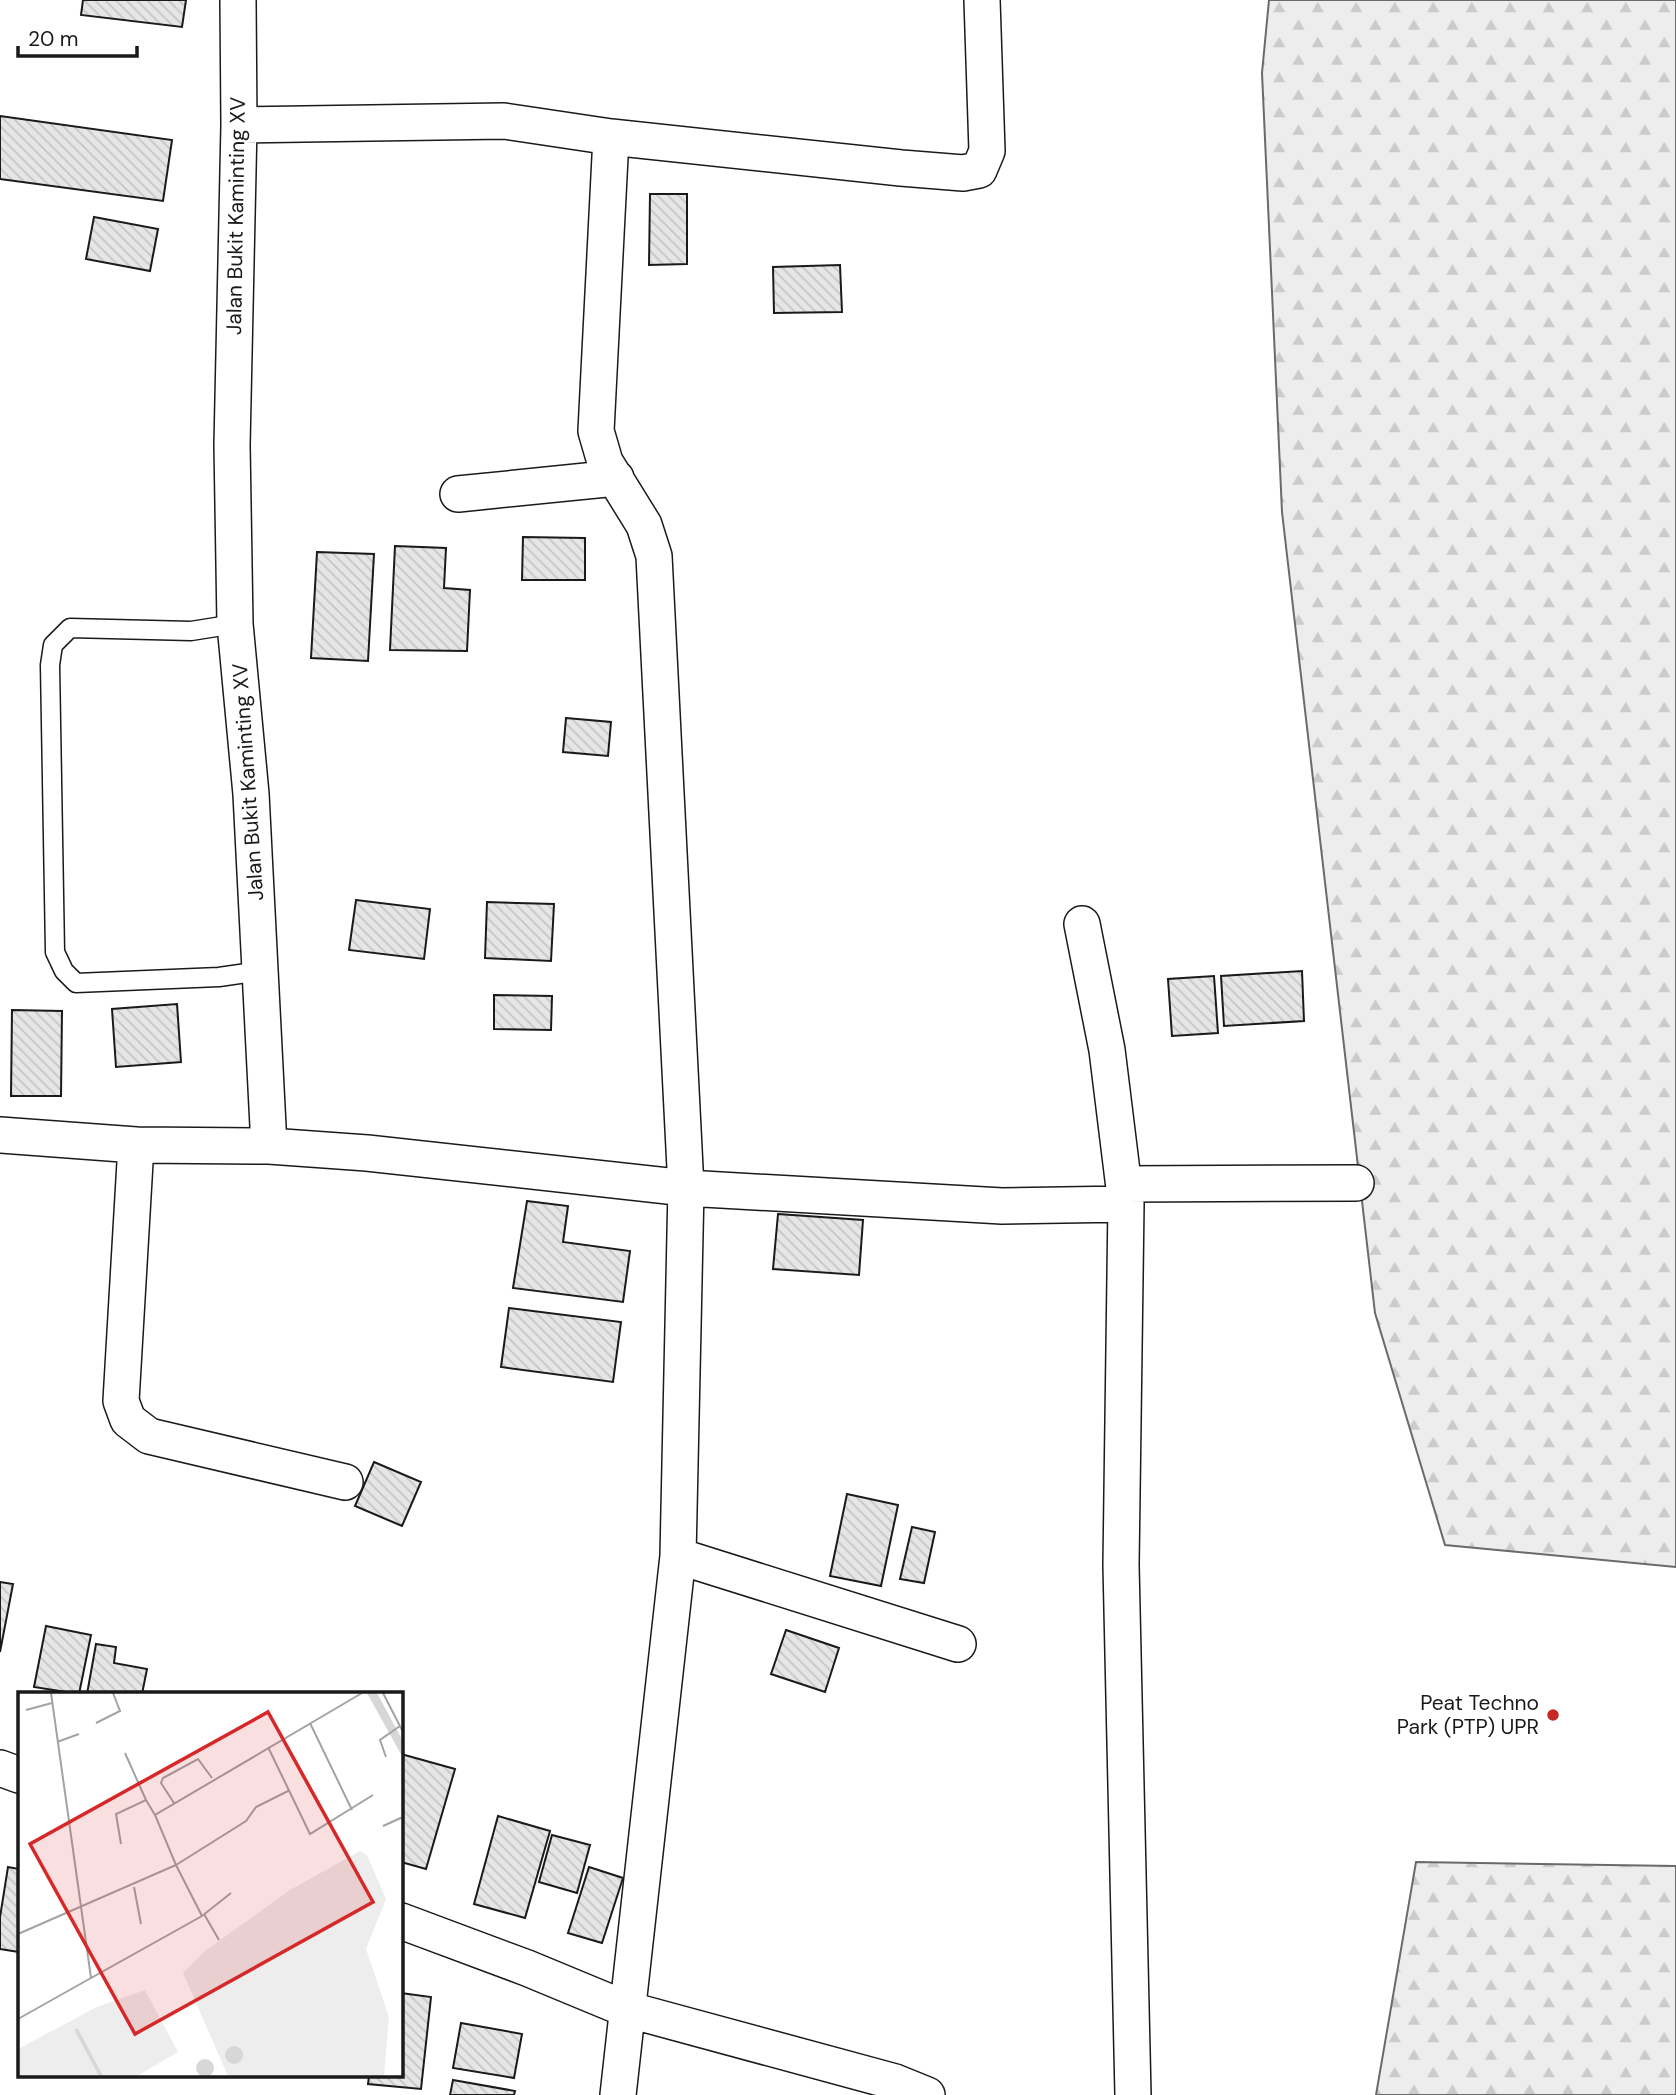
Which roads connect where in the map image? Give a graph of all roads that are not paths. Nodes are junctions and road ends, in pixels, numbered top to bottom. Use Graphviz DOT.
graph roads {
  1 [pos="238,0"];
  2 [pos="982,0"];
  3 [pos="239,125"];
  4 [pos="611,137"];
  5 [pos="616,478"];
  6 [pos="458,494"];
  7 [pos="235,624"];
  8 [pos="1082,924"];
  9 [pos="261,971"];
  10 [pos="0,1135"];
  11 [pos="136,1145"];
  12 [pos="269,1146"];
  13 [pos="1356,1183"];
  14 [pos="686,1188"];
  15 [pos="1125,1194"];
  16 [pos="345,1482"];
  17 [pos="678,1556"];
  18 [pos="958,1644"];
  19 [pos="0,1768"];
  20 [pos="18,1775"];
  21 [pos="402,1921"];
  22 [pos="626,2009"];
  23 [pos="618,2095"];
  24 [pos="927,2095"];
  25 [pos="1133,2095"];
  1 -- 3 [label="street, Jalan Bukit Kaminting XV"];
  2 -- 4 [label="street"];
  3 -- 4 [label="street"];
  3 -- 7 [label="street, Jalan Bukit Kaminting XV"];
  4 -- 5 [label="street"];
  5 -- 6 [label="street"];
  5 -- 14 [label="street"];
  7 -- 9 [label="street, Jalan Bukit Kaminting XV"];
  7 -- 9 [label="lane"];
  8 -- 15 [label="street"];
  9 -- 12 [label="street, Jalan Bukit Kaminting XV"];
  10 -- 11 [label="street"];
  11 -- 12 [label="street"];
  11 -- 16 [label="street"];
  12 -- 14 [label="street"];
  13 -- 15 [label="street"];
  14 -- 15 [label="street"];
  14 -- 17 [label="street"];
  15 -- 25 [label="street"];
  17 -- 18 [label="street"];
  17 -- 22 [label="street"];
  19 -- 20 [label="street"];
  21 -- 22 [label="street"];
  22 -- 23 [label="street"];
  22 -- 24 [label="street"];
}
